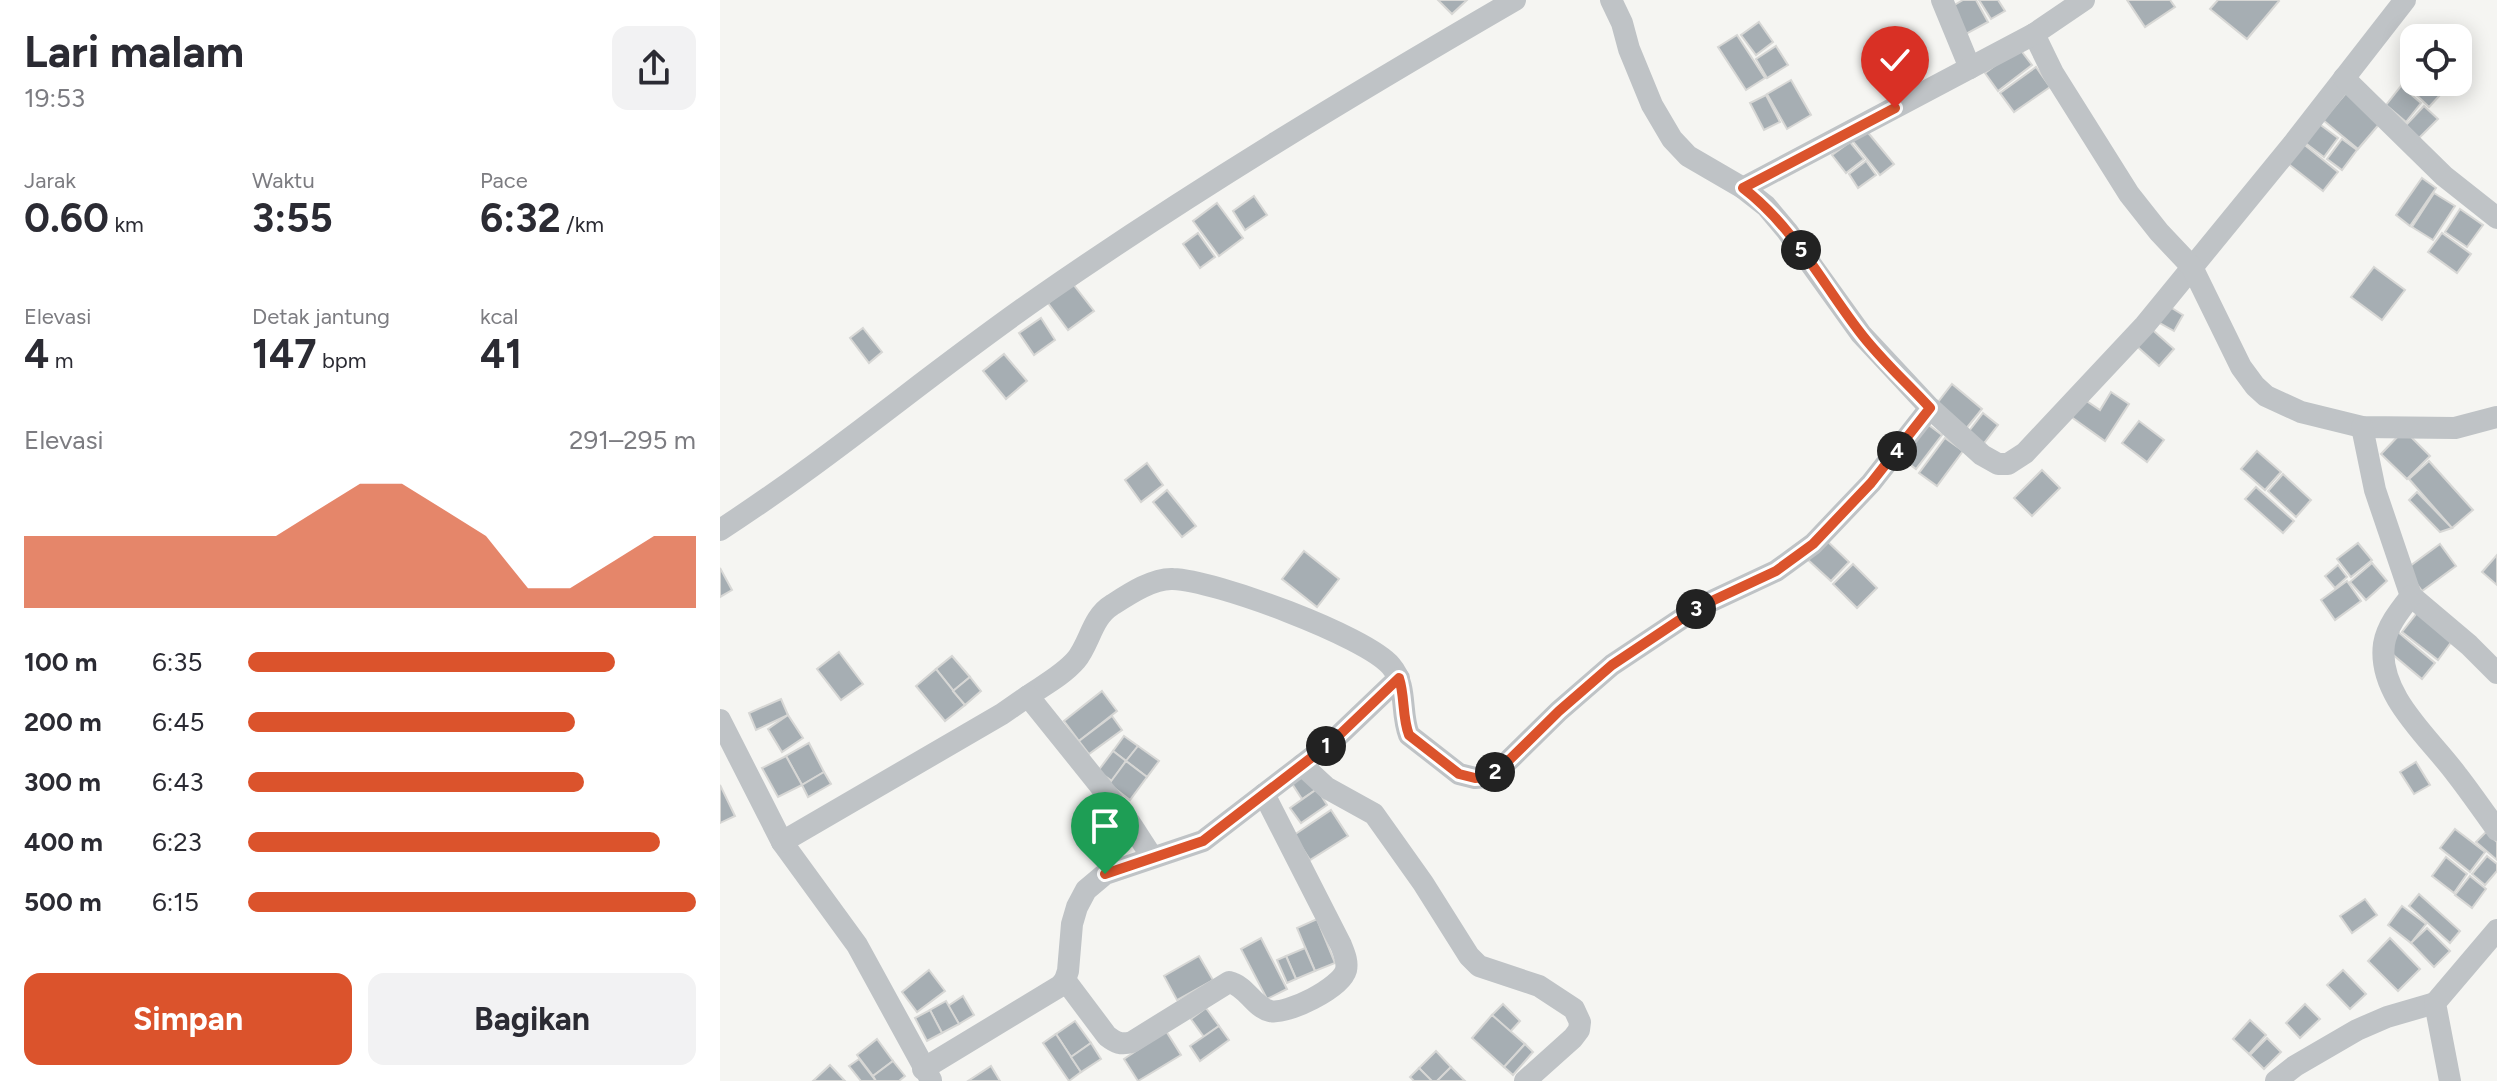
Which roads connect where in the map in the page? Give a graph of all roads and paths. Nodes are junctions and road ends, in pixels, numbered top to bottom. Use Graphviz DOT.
graph roads {
  1 [pos="1515,0"];
  2 [pos="1611,0"];
  3 [pos="1942,0"];
  4 [pos="2084,0"];
  5 [pos="2405,0"];
  6 [pos="2034,34"];
  7 [pos="1970,68"];
  8 [pos="2344,78"];
  9 [pos="1743,188"];
  10 [pos="2497,218"];
  11 [pos="2192,267"];
  12 [pos="1930,408"];
  13 [pos="2497,417"];
  14 [pos="2362,427"];
  15 [pos="720,530"];
  16 [pos="2411,596"];
  17 [pos="2497,673"];
  18 [pos="1399,678"];
  19 [pos="1028,696"];
  20 [pos="720,720"];
  21 [pos="1302,765"];
  22 [pos="1264,794"];
  23 [pos="2497,830"];
  24 [pos="782,842"];
  25 [pos="1152,857"];
  26 [pos="2497,930"];
  27 [pos="1065,980"];
  28 [pos="2435,1003"];
  29 [pos="927,1075"];
  30 [pos="1525,1081"];
  31 [pos="2276,1081"];
  32 [pos="2450,1081"];
  1 -- 15 [label="street"];
  2 -- 9 [label="street"];
  3 -- 7 [label="street"];
  4 -- 6 [label="street"];
  5 -- 8 [label="street"];
  6 -- 7 [label="street"];
  6 -- 11 [label="street"];
  7 -- 9 [label="street"];
  8 -- 10 [label="street"];
  8 -- 11 [label="street"];
  9 -- 12 [label="street"];
  11 -- 12 [label="street"];
  11 -- 14 [label="street"];
  12 -- 18 [label="street"];
  13 -- 14 [label="street"];
  14 -- 16 [label="street"];
  16 -- 17 [label="street"];
  16 -- 23 [label="street"];
  18 -- 19 [label="street"];
  18 -- 21 [label="street"];
  19 -- 24 [label="street"];
  19 -- 25 [label="street"];
  20 -- 24 [label="street"];
  21 -- 22 [label="street"];
  21 -- 30 [label="street"];
  22 -- 25 [label="street"];
  22 -- 27 [label="street"];
  24 -- 29 [label="street"];
  25 -- 27 [label="street"];
  26 -- 28 [label="street"];
  27 -- 29 [label="street"];
  28 -- 31 [label="street"];
  28 -- 32 [label="street"];
}
